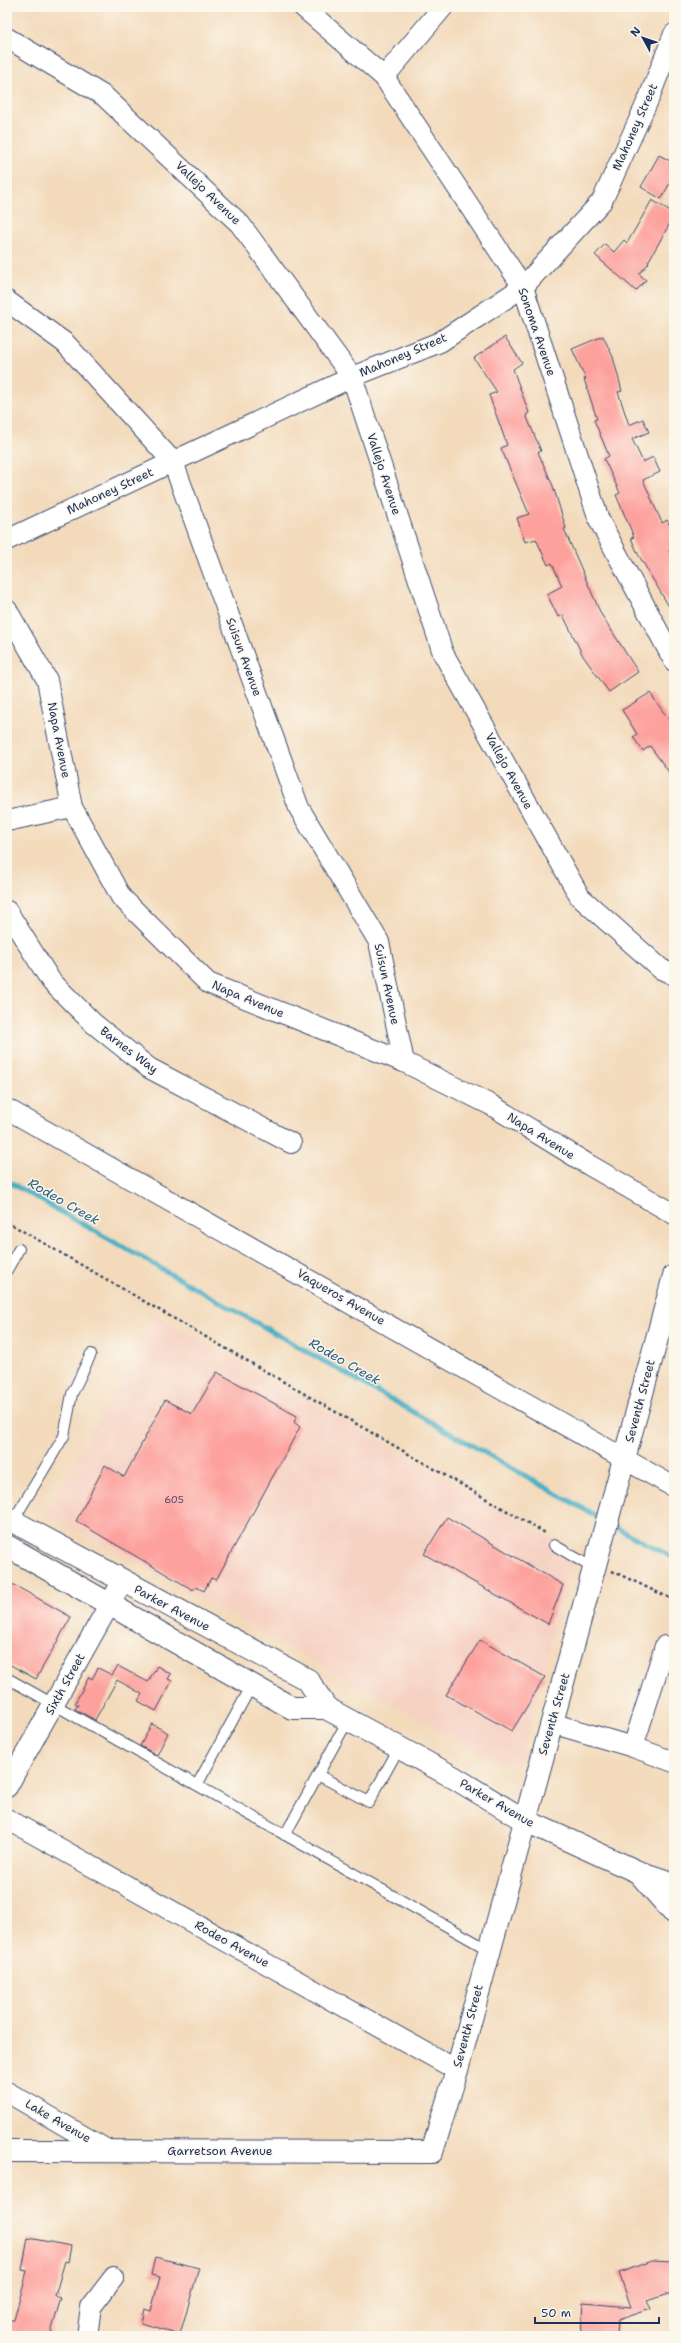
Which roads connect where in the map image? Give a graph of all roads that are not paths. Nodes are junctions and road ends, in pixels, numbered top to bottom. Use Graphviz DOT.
graph roads {
  1 [pos="304,7"];
  2 [pos="443,7"];
  3 [pos="674,34"];
  4 [pos="7,38"];
  5 [pos="384,77"];
  6 [pos="523,287"];
  7 [pos="7,301"];
  8 [pos="352,378"];
  9 [pos="173,462"];
  10 [pos="7,540"];
  11 [pos="7,610"];
  12 [pos="674,661"];
  13 [pos="72,807"];
  14 [pos="7,821"];
  15 [pos="7,912"];
  16 [pos="674,975"];
  17 [pos="404,1062"];
  18 [pos="7,1109"];
  19 [pos="291,1143"];
  20 [pos="674,1214"];
  21 [pos="19,1249"];
  22 [pos="7,1270"];
  23 [pos="674,1276"];
  24 [pos="91,1354"];
  25 [pos="624,1459"];
  26 [pos="674,1487"];
  27 [pos="10,1520"];
  28 [pos="554,1542"];
  29 [pos="7,1546"];
  30 [pos="596,1559"];
  31 [pos="122,1582"];
  32 [pos="110,1604"];
  33 [pos="664,1646"];
  34 [pos="7,1678"];
  35 [pos="252,1685"];
  36 [pos="54,1704"];
  37 [pos="326,1708"];
  38 [pos="348,1720"];
  39 [pos="551,1723"];
  40 [pos="633,1747"];
  41 [pos="399,1748"];
  42 [pos="674,1762"];
  43 [pos="318,1775"];
  44 [pos="197,1785"];
  45 [pos="7,1787"];
  46 [pos="7,1819"];
  47 [pos="524,1820"];
  48 [pos="285,1835"];
  49 [pos="638,1872"];
  50 [pos="674,1884"];
  51 [pos="674,1913"];
  52 [pos="489,1950"];
  53 [pos="457,2070"];
  54 [pos="7,2092"];
  55 [pos="7,2151"];
  56 [pos="109,2151"];
  57 [pos="432,2152"];
  58 [pos="114,2277"];
  59 [pos="87,2336"];
  1 -- 5 [label="street, Sonoma Avenue"];
  2 -- 5 [label="street"];
  3 -- 6 [label="street, Mahoney Street"];
  4 -- 8 [label="street, Vallejo Avenue"];
  5 -- 6 [label="street, Sonoma Avenue"];
  6 -- 8 [label="street, Mahoney Street"];
  6 -- 12 [label="street, Sonoma Avenue"];
  7 -- 9 [label="street, Suisun Avenue"];
  8 -- 9 [label="street, Mahoney Street"];
  8 -- 16 [label="street, Vallejo Avenue"];
  9 -- 10 [label="street, Mahoney Street"];
  9 -- 17 [label="street, Suisun Avenue"];
  11 -- 13 [label="street, Napa Avenue"];
  13 -- 14 [label="street"];
  13 -- 17 [label="street, Napa Avenue"];
  15 -- 19 [label="street, Barnes Way"];
  17 -- 20 [label="street, Napa Avenue"];
  18 -- 25 [label="street, Vaqueros Avenue"];
  21 -- 22 [label="lane"];
  23 -- 25 [label="street, Seventh Street"];
  24 -- 27 [label="lane"];
  25 -- 26 [label="street, Vaqueros Avenue"];
  25 -- 30 [label="street, Seventh Street"];
  27 -- 31 [label="street, Parker Avenue"];
  28 -- 30 [label="lane"];
  29 -- 32 [label="street, Parker Avenue"];
  30 -- 39 [label="street, Seventh Street"];
  31 -- 32 [label="street, Sixth Street"];
  31 -- 37 [label="street, Parker Avenue"];
  32 -- 35 [label="street, Parker Avenue"];
  32 -- 36 [label="street, Sixth Street"];
  33 -- 40 [label="street"];
  34 -- 36 [label="lane"];
  35 -- 37 [label="street, Parker Avenue"];
  35 -- 44 [label="lane"];
  36 -- 44 [label="lane"];
  36 -- 45 [label="street, Sixth Street"];
  37 -- 38 [label="street, Parker Avenue"];
  38 -- 41 [label="street, Parker Avenue"];
  38 -- 43 [label="lane"];
  39 -- 40 [label="street"];
  39 -- 47 [label="street, Seventh Street"];
  40 -- 42 [label="street"];
  41 -- 43 [label="lane"];
  41 -- 47 [label="street, Parker Avenue"];
  43 -- 48 [label="lane"];
  44 -- 48 [label="lane"];
  46 -- 53 [label="street, Rodeo Avenue"];
  47 -- 49 [label="street, Parker Avenue"];
  47 -- 52 [label="street, Seventh Street"];
  48 -- 52 [label="lane"];
  49 -- 50 [label="street, Parker Avenue"];
  49 -- 51 [label="street"];
  52 -- 53 [label="street, Seventh Street"];
  53 -- 57 [label="street, Seventh Street"];
  54 -- 56 [label="street, Lake Avenue"];
  55 -- 56 [label="street, Garretson Avenue"];
  56 -- 57 [label="street, Garretson Avenue"];
  58 -- 59 [label="street"];
}
